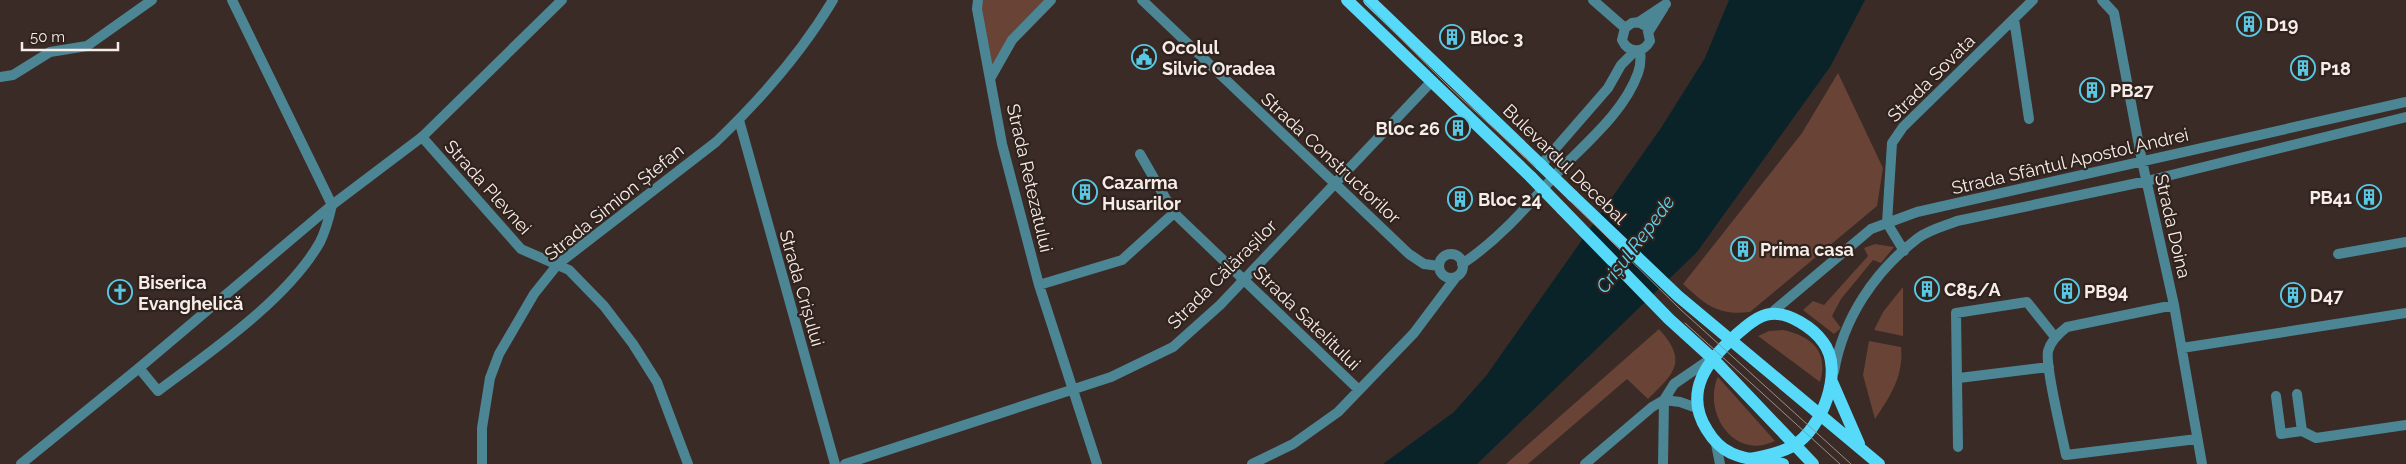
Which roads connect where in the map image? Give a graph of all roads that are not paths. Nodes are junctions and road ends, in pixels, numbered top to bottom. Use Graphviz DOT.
graph roads {
  1 [pos="152,0"];
  2 [pos="232,0"];
  3 [pos="562,0"];
  4 [pos="833,0"];
  5 [pos="978,0"];
  6 [pos="1051,0"];
  7 [pos="1142,0"];
  8 [pos="1347,0"];
  9 [pos="1369,0"];
  10 [pos="1592,0"];
  11 [pos="2033,0"];
  12 [pos="2102,0"];
  13 [pos="1667,2"];
  14 [pos="2014,19"];
  15 [pos="1639,22"];
  16 [pos="1625,28"];
  17 [pos="1649,31"];
  18 [pos="1625,45"];
  19 [pos="1637,50"];
  20 [pos="1622,65"];
  21 [pos="0,76"];
  22 [pos="991,77"];
  23 [pos="1432,81"];
  24 [pos="2406,102"];
  25 [pos="2406,117"];
  26 [pos="2029,119"];
  27 [pos="739,120"];
  28 [pos="422,137"];
  29 [pos="1140,154"];
  30 [pos="2142,161"];
  31 [pos="1541,166"];
  32 [pos="2147,181"];
  33 [pos="1332,184"];
  34 [pos="332,205"];
  35 [pos="1174,213"];
  36 [pos="1887,223"];
  37 [pos="2406,242"];
  38 [pos="1904,251"];
  39 [pos="2338,254"];
  40 [pos="558,264"];
  41 [pos="1462,264"];
  42 [pos="1439,266"];
  43 [pos="1456,277"];
  44 [pos="1243,280"];
  45 [pos="1039,285"];
  46 [pos="2174,306"];
  47 [pos="2406,313"];
  48 [pos="1770,314"];
  49 [pos="2055,337"];
  50 [pos="1731,340"];
  51 [pos="2182,348"];
  52 [pos="1712,358"];
  53 [pos="2049,367"];
  54 [pos="139,368"];
  55 [pos="1959,378"];
  56 [pos="1832,382"];
  57 [pos="1073,390"];
  58 [pos="1359,390"];
  59 [pos="2297,394"];
  60 [pos="2276,396"];
  61 [pos="1664,400"];
  62 [pos="1697,408"];
  63 [pos="1820,414"];
  64 [pos="2406,425"];
  65 [pos="2302,431"];
  66 [pos="2197,439"];
  67 [pos="1716,444"];
  68 [pos="1795,445"];
  69 [pos="1958,448"];
  70 [pos="1862,450"];
  71 [pos="1750,459"];
  72 [pos="21,464"];
  73 [pos="482,464"];
  74 [pos="688,464"];
  75 [pos="835,464"];
  76 [pos="845,464"];
  77 [pos="1097,464"];
  78 [pos="1252,464"];
  79 [pos="1585,464"];
  80 [pos="1663,464"];
  81 [pos="1720,464"];
  82 [pos="1783,464"];
  83 [pos="1814,464"];
  84 [pos="1879,464"];
  85 [pos="2202,464"];
  1 -- 21 [label="street"];
  2 -- 34 [label="street"];
  3 -- 28 [label="street"];
  4 -- 27 [label="street, Strada Simion Ștefan"];
  5 -- 22 [label="street, Strada Retezatului"];
  6 -- 22 [label="street"];
  7 -- 33 [label="street, Strada Constructorilor"];
  8 -- 23 [label="main road, Bulevardul Decebal"];
  9 -- 31 [label="main road, Bulevardul Decebal"];
  10 -- 16 [label="street"];
  11 -- 14 [label="street, Strada Sovata"];
  12 -- 30 [label="street, Strada Doina"];
  13 -- 15 [label="street"];
  13 -- 17 [label="street"];
  14 -- 26 [label="street"];
  14 -- 36 [label="street, Strada Sovata"];
  15 -- 16 [label="street"];
  15 -- 17 [label="street"];
  16 -- 18 [label="street"];
  17 -- 19 [label="street"];
  18 -- 19 [label="street"];
  18 -- 20 [label="street"];
  19 -- 20 [label="street"];
  19 -- 41 [label="street"];
  20 -- 31 [label="street"];
  22 -- 45 [label="street, Strada Retezatului"];
  23 -- 33 [label="street, Strada Călărașilor"];
  23 -- 52 [label="main road, Bulevardul Decebal, bridge"];
  24 -- 30 [label="street, Strada Sfântul Apostol Andrei"];
  25 -- 32 [label="street, Strada Sfântul Apostol Andrei"];
  27 -- 40 [label="street, Strada Simion Ștefan"];
  27 -- 75 [label="street, Strada Crișului"];
  28 -- 34 [label="street"];
  28 -- 40 [label="street, Strada Plevnei"];
  29 -- 35 [label="street, Strada Satelitului"];
  30 -- 32 [label="street, Strada Doina"];
  30 -- 36 [label="street, Strada Sfântul Apostol Andrei"];
  31 -- 50 [label="main road, Bulevardul Decebal, bridge"];
  32 -- 38 [label="street, Strada Sfântul Apostol Andrei"];
  32 -- 46 [label="street, Strada Doina"];
  33 -- 42 [label="street, Strada Constructorilor"];
  33 -- 44 [label="street, Strada Călărașilor"];
  34 -- 54 [label="street"];
  34 -- 54 [label="street"];
  35 -- 44 [label="street, Strada Satelitului"];
  35 -- 45 [label="street"];
  36 -- 38 [label="street"];
  36 -- 48 [label="street, Strada Sfântul Apostol Andrei"];
  37 -- 39 [label="street"];
  38 -- 56 [label="street, Strada Sfântul Apostol Andrei"];
  40 -- 73 [label="street, Strada Simion Ștefan"];
  40 -- 74 [label="street, Strada Plevnei"];
  41 -- 42 [label="street"];
  41 -- 43 [label="street"];
  42 -- 43 [label="street"];
  43 -- 58 [label="street"];
  44 -- 57 [label="street, Strada Călărașilor"];
  44 -- 58 [label="street, Strada Satelitului"];
  45 -- 57 [label="street, Strada Retezatului"];
  46 -- 49 [label="street"];
  46 -- 51 [label="street, Strada Doina"];
  47 -- 51 [label="street"];
  48 -- 50 [label="main road"];
  48 -- 56 [label="main road"];
  49 -- 53 [label="street"];
  49 -- 55 [label="street"];
  50 -- 52 [label="main road"];
  50 -- 63 [label="main road, Bulevardul Decebal"];
  51 -- 66 [label="street, Strada Doina"];
  52 -- 61 [label="street"];
  52 -- 62 [label="main road"];
  52 -- 68 [label="main road, Bulevardul Decebal"];
  53 -- 55 [label="street"];
  53 -- 66 [label="street"];
  54 -- 72 [label="street"];
  55 -- 69 [label="street"];
  56 -- 63 [label="main road"];
  56 -- 70 [label="main road"];
  57 -- 76 [label="street, Strada Călărașilor"];
  57 -- 77 [label="street, Strada Retezatului"];
  58 -- 78 [label="street"];
  59 -- 65 [label="street"];
  60 -- 65 [label="street"];
  61 -- 62 [label="street"];
  61 -- 79 [label="street"];
  61 -- 80 [label="street"];
  62 -- 67 [label="main road"];
  63 -- 68 [label="main road"];
  63 -- 70 [label="main road, Bulevardul Decebal"];
  64 -- 65 [label="street"];
  66 -- 85 [label="street, Strada Doina"];
  67 -- 71 [label="main road"];
  67 -- 81 [label="street"];
  68 -- 71 [label="main road"];
  68 -- 83 [label="main road, Bulevardul Decebal"];
  70 -- 84 [label="main road, Bulevardul Decebal"];
  71 -- 82 [label="main road"];
}
